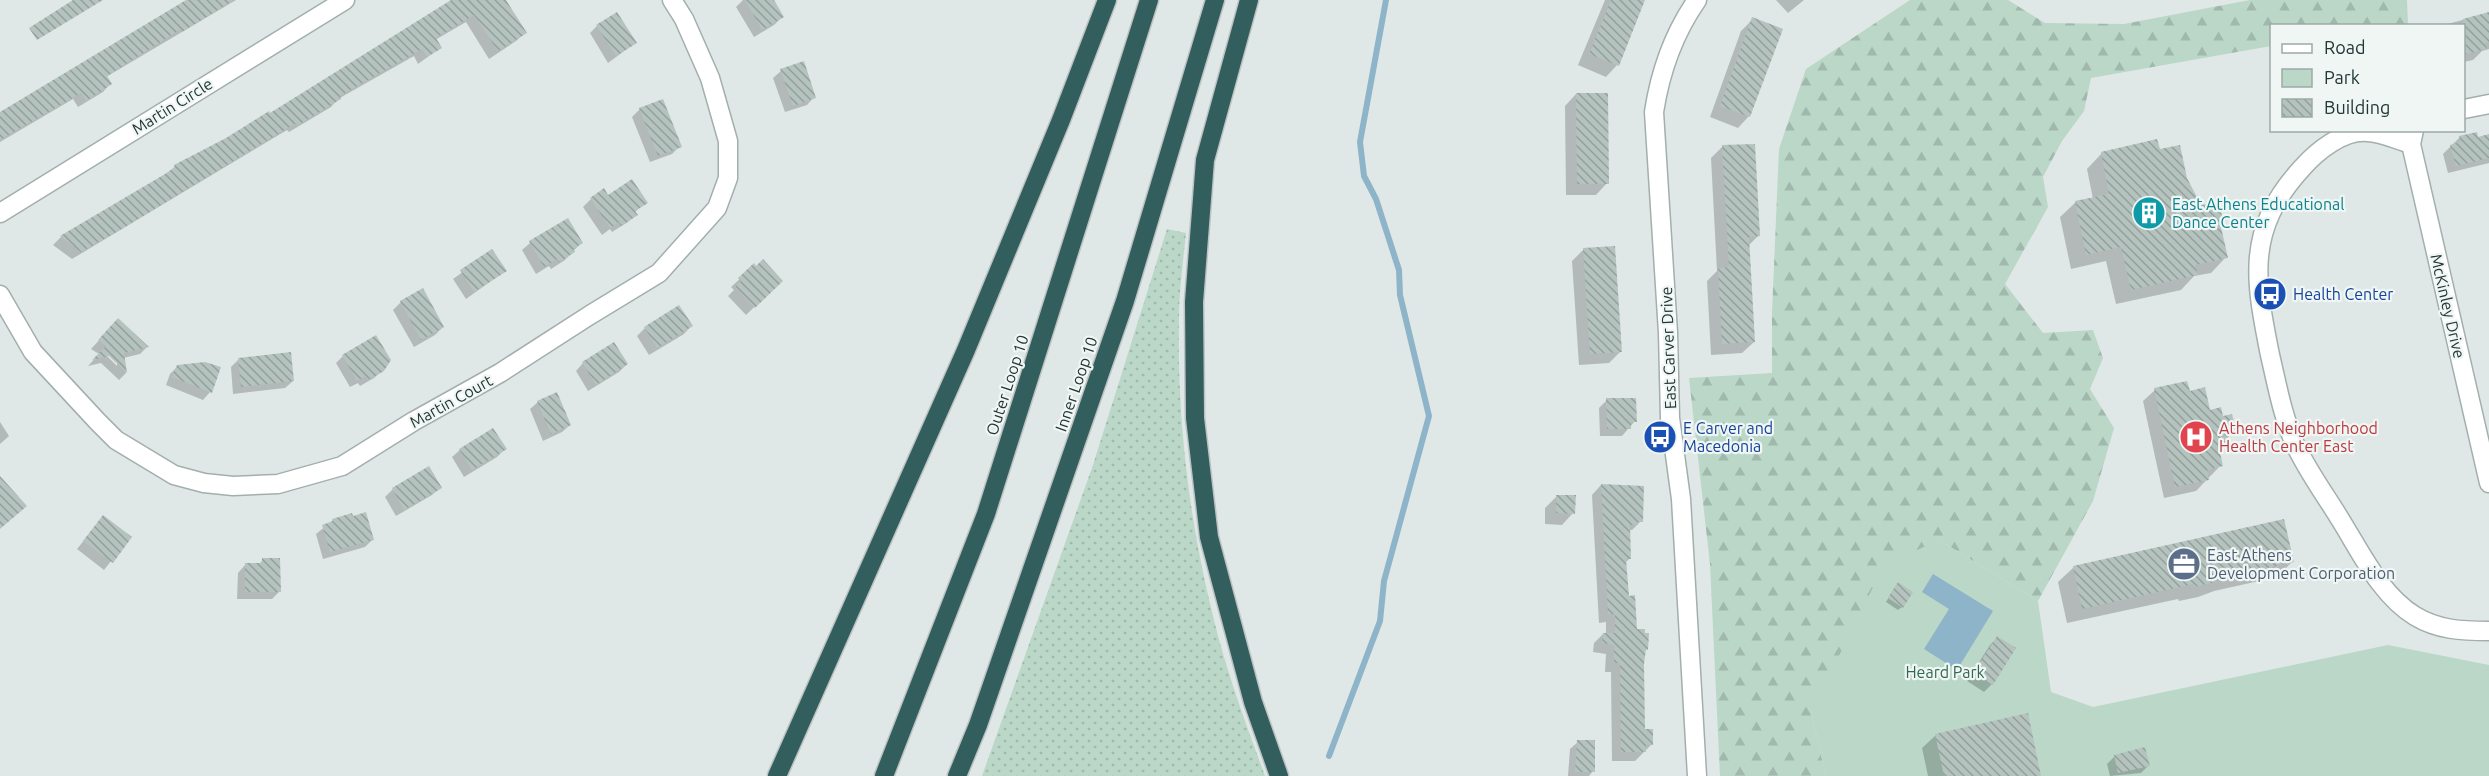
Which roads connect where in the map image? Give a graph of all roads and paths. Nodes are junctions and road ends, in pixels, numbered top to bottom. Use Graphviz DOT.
graph roads {
  1 [pos="345,0"];
  2 [pos="672,0"];
  3 [pos="1107,0"];
  4 [pos="1149,0"];
  5 [pos="1215,0"];
  6 [pos="1249,0"];
  7 [pos="1697,0"];
  8 [pos="2489,104"];
  9 [pos="2465,109"];
  10 [pos="2412,137"];
  11 [pos="0,213"];
  12 [pos="0,295"];
  13 [pos="2489,483"];
  14 [pos="2489,631"];
  15 [pos="777,776"];
  16 [pos="884,776"];
  17 [pos="957,776"];
  18 [pos="1279,776"];
  19 [pos="1697,776"];
  1 -- 11 [label="street, Martin Circle"];
  2 -- 12 [label="street, Martin Court"];
  3 -- 15 [label="highway"];
  4 -- 16 [label="highway, Outer Loop 10"];
  5 -- 17 [label="highway, Inner Loop 10"];
  6 -- 18 [label="highway"];
  7 -- 19 [label="street, East Carver Drive"];
  8 -- 9 [label="street"];
  10 -- 13 [label="street, McKinley Drive"];
  10 -- 14 [label="street"];
}
